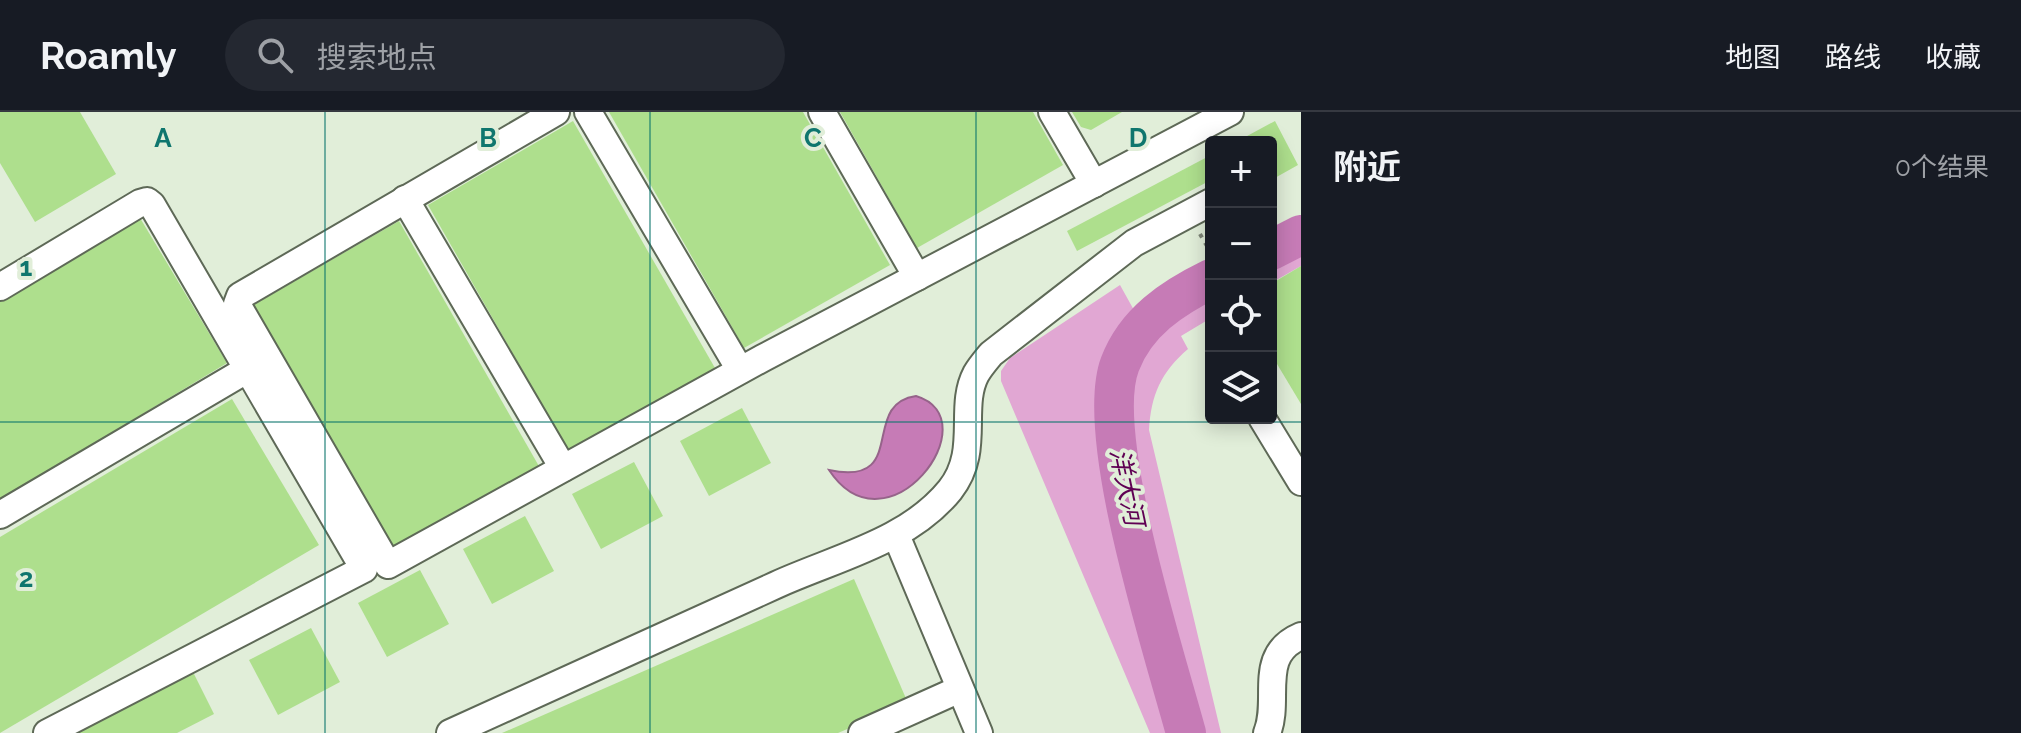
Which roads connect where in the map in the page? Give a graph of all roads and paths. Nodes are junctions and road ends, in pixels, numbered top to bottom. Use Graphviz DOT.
graph roads {
  1 [pos="556,112"];
  2 [pos="588,112"];
  3 [pos="822,112"];
  4 [pos="1052,112"];
  5 [pos="1230,112"];
  6 [pos="1094,184"];
  7 [pos="405,199"];
  8 [pos="1205,205"];
  9 [pos="917,277"];
  10 [pos="0,287"];
  11 [pos="248,369"];
  12 [pos="740,370"];
  13 [pos="1266,424"];
  14 [pos="563,468"];
  15 [pos="1301,482"];
  16 [pos="0,515"];
  17 [pos="896,535"];
  18 [pos="1301,636"];
  19 [pos="960,689"];
  20 [pos="47,733"];
  21 [pos="450,733"];
  22 [pos="862,733"];
  23 [pos="979,733"];
  24 [pos="1267,733"];
  1 -- 7 [label="lane"];
  2 -- 12 [label="lane"];
  3 -- 9 [label="lane"];
  4 -- 6 [label="lane"];
  5 -- 6 [label="lane"];
  6 -- 9 [label="lane"];
  7 -- 14 [label="lane"];
  7 -- 14 [label="lane"];
  8 -- 17 [label="lane"];
  9 -- 12 [label="lane"];
  10 -- 11 [label="lane"];
  11 -- 16 [label="lane"];
  11 -- 20 [label="lane"];
  12 -- 14 [label="lane"];
  13 -- 15 [label="lane"];
  17 -- 19 [label="lane"];
  17 -- 21 [label="lane"];
  18 -- 24 [label="lane"];
  19 -- 22 [label="lane"];
  19 -- 23 [label="lane"];
}
